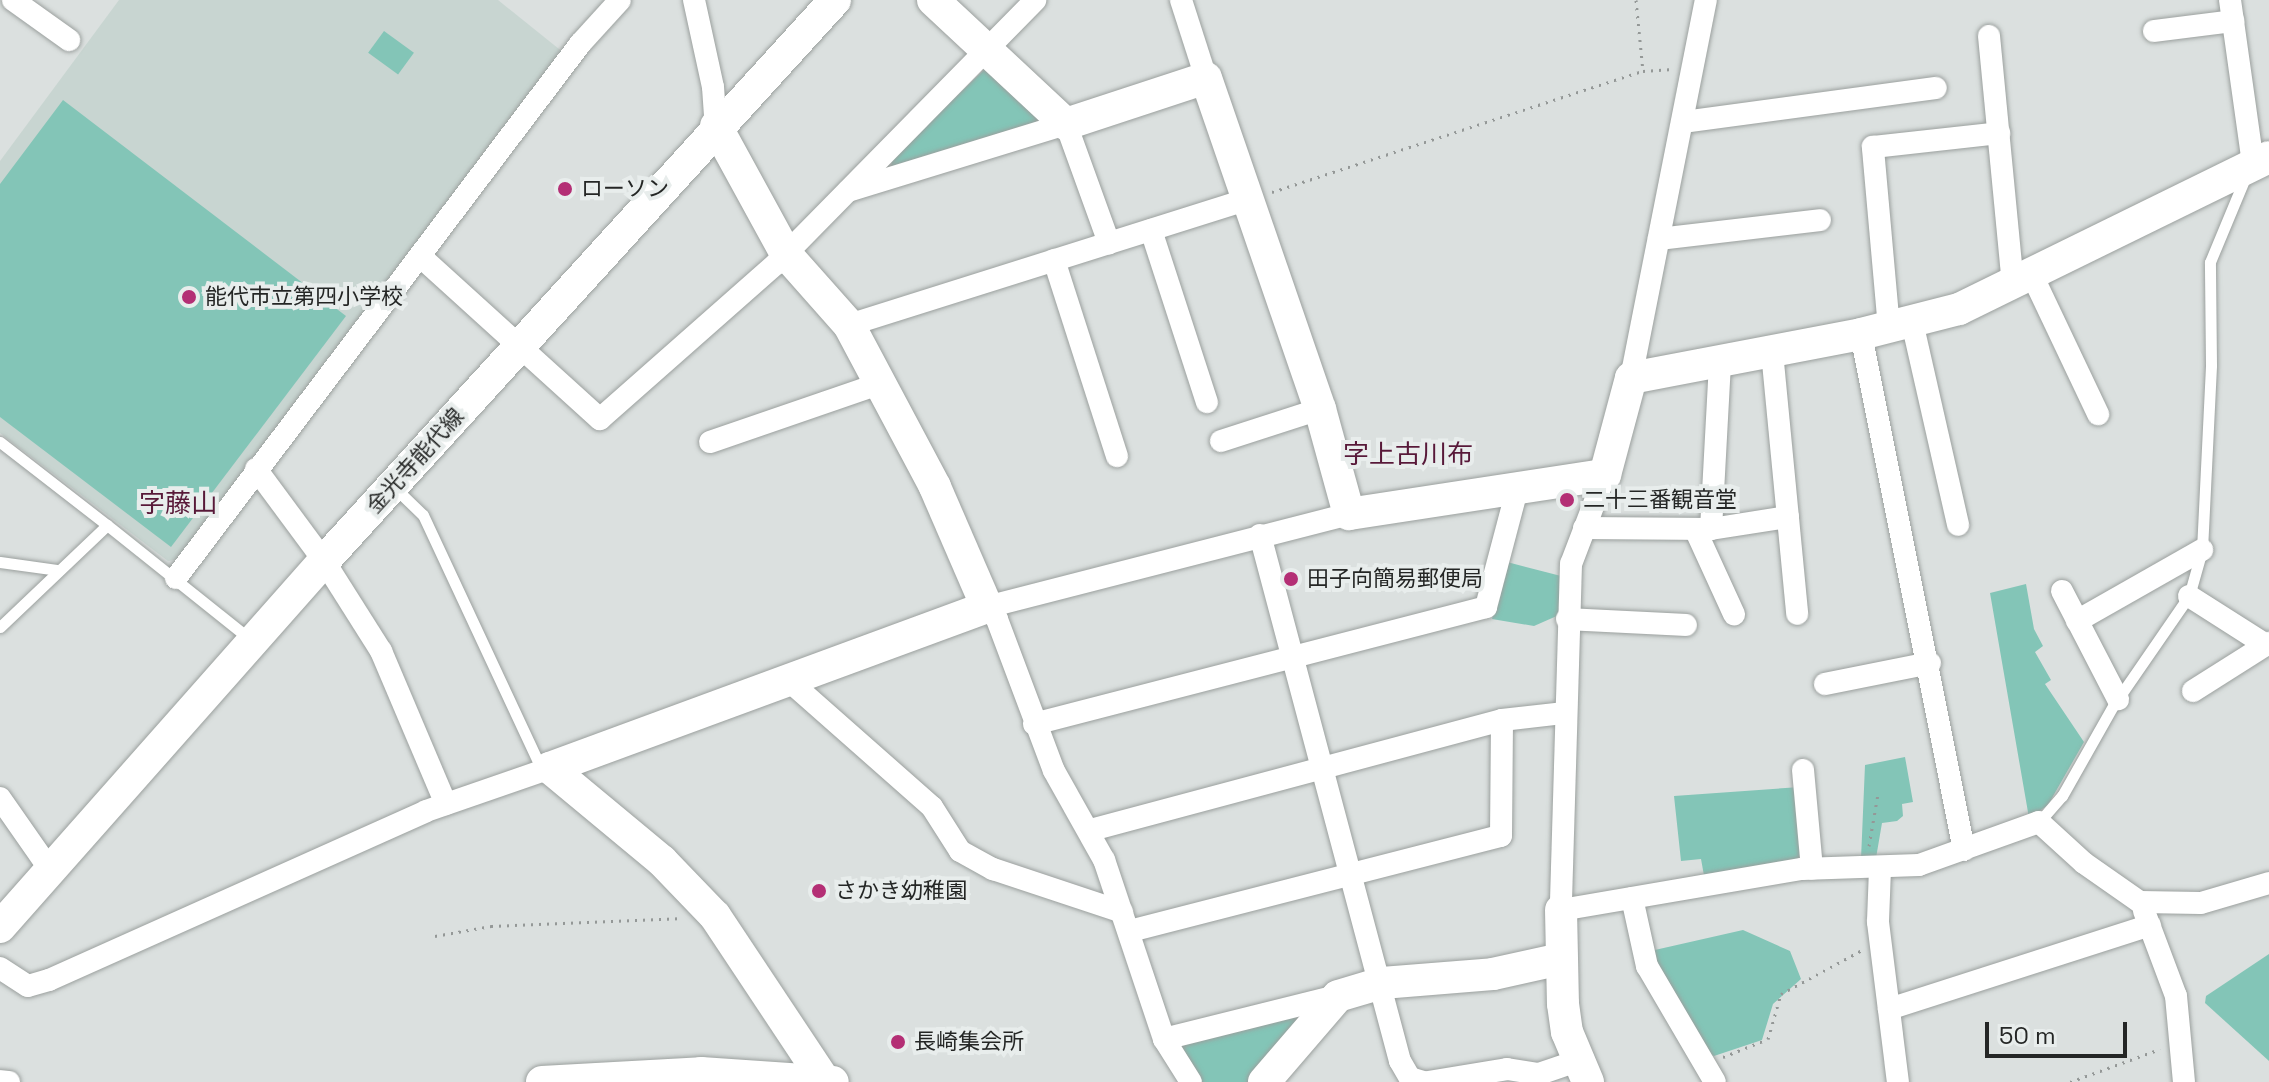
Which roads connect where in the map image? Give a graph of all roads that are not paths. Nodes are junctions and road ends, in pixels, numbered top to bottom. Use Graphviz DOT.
graph roads {
  1 [pos="13,0"];
  2 [pos="694,0"];
  3 [pos="835,0"];
  4 [pos="933,0"];
  5 [pos="1035,0"];
  6 [pos="1181,0"];
  7 [pos="1706,0"];
  8 [pos="617,1"];
  9 [pos="2231,11"];
  10 [pos="2154,31"];
  11 [pos="1989,36"];
  12 [pos="69,40"];
  13 [pos="984,53"];
  14 [pos="1206,78"];
  15 [pos="1936,88"];
  16 [pos="1684,122"];
  17 [pos="1066,124"];
  18 [pos="716,126"];
  19 [pos="1999,133"];
  20 [pos="2261,160"];
  21 [pos="845,192"];
  22 [pos="1249,199"];
  23 [pos="1820,220"];
  24 [pos="1151,230"];
  25 [pos="1659,239"];
  26 [pos="1109,243"];
  27 [pos="786,254"];
  28 [pos="420,256"];
  29 [pos="1054,260"];
  30 [pos="2023,282"];
  31 [pos="849,325"];
  32 [pos="1887,328"];
  33 [pos="518,346"];
  34 [pos="1772,352"];
  35 [pos="1720,363"];
  36 [pos="1631,378"];
  37 [pos="881,383"];
  38 [pos="1207,402"];
  39 [pos="1320,409"];
  40 [pos="2098,414"];
  41 [pos="1221,441"];
  42 [pos="0,442"];
  43 [pos="710,442"];
  44 [pos="1117,456"];
  45 [pos="256,469"];
  46 [pos="1605,475"];
  47 [pos="393,486"];
  48 [pos="1518,486"];
  49 [pos="1349,514"];
  50 [pos="1788,517"];
  51 [pos="107,525"];
  52 [pos="1958,525"];
  53 [pos="1584,528"];
  54 [pos="1703,529"];
  55 [pos="1260,535"];
  56 [pos="2202,550"];
  57 [pos="324,561"];
  58 [pos="0,562"];
  59 [pos="58,570"];
  60 [pos="176,578"];
  61 [pos="2062,591"];
  62 [pos="2189,596"];
  63 [pos="987,607"];
  64 [pos="1734,614"];
  65 [pos="1797,614"];
  66 [pos="1567,619"];
  67 [pos="2077,621"];
  68 [pos="1686,625"];
  69 [pos="0,627"];
  70 [pos="253,642"];
  71 [pos="2268,644"];
  72 [pos="1294,658"];
  73 [pos="1930,663"];
  74 [pos="787,679"];
  75 [pos="1825,684"];
  76 [pos="2193,691"];
  77 [pos="2118,699"];
  78 [pos="1563,713"];
  79 [pos="1502,720"];
  80 [pos="1034,724"];
  81 [pos="550,768"];
  82 [pos="1321,769"];
  83 [pos="1803,770"];
  84 [pos="0,798"];
  85 [pos="446,804"];
  86 [pos="2039,822"];
  87 [pos="1091,830"];
  88 [pos="1964,850"];
  89 [pos="1812,869"];
  90 [pos="1871,869"];
  91 [pos="51,871"];
  92 [pos="1351,876"];
  93 [pos="2269,883"];
  94 [pos="1632,898"];
  95 [pos="2140,902"];
  96 [pos="1561,910"];
  97 [pos="1126,922"];
  98 [pos="2150,925"];
  99 [pos="0,927"];
  100 [pos="1561,959"];
  101 [pos="0,968"];
  102 [pos="1382,983"];
  103 [pos="1338,996"];
  104 [pos="1889,1009"];
  105 [pos="1164,1039"];
  106 [pos="1582,1072"];
  107 [pos="1709,1072"];
  108 [pos="0,1081"];
  109 [pos="828,1081"];
  110 [pos="9,1082"];
  111 [pos="542,1082"];
  112 [pos="1191,1082"];
  113 [pos="1264,1082"];
  114 [pos="1425,1082"];
  115 [pos="1898,1082"];
  116 [pos="2184,1082"];
  1 -- 12 [label="street"];
  2 -- 18 [label="street"];
  3 -- 18 [label="street, 金光寺能代線"];
  4 -- 13 [label="street"];
  5 -- 13 [label="street"];
  6 -- 14 [label="street"];
  7 -- 16 [label="street"];
  8 -- 28 [label="street"];
  9 -- 10 [label="street"];
  9 -- 20 [label="street"];
  11 -- 19 [label="street"];
  13 -- 17 [label="street"];
  13 -- 21 [label="street"];
  14 -- 17 [label="street"];
  14 -- 22 [label="street"];
  15 -- 16 [label="street"];
  16 -- 25 [label="street"];
  17 -- 21 [label="street"];
  17 -- 26 [label="street"];
  18 -- 27 [label="street"];
  18 -- 33 [label="street, 金光寺能代線"];
  19 -- 30 [label="street"];
  19 -- 32 [label="street"];
  20 -- 30 [label="street"];
  20 -- 56 [label="lane"];
  21 -- 27 [label="street"];
  22 -- 24 [label="street"];
  22 -- 39 [label="street"];
  23 -- 25 [label="street"];
  24 -- 26 [label="street"];
  24 -- 38 [label="street"];
  25 -- 36 [label="street"];
  26 -- 29 [label="street"];
  27 -- 31 [label="street"];
  27 -- 33 [label="street"];
  28 -- 33 [label="street"];
  28 -- 45 [label="street"];
  29 -- 31 [label="street"];
  29 -- 44 [label="street"];
  30 -- 32 [label="street"];
  30 -- 40 [label="street"];
  31 -- 37 [label="street"];
  32 -- 34 [label="street"];
  32 -- 52 [label="street"];
  32 -- 73 [label="street"];
  33 -- 47 [label="street, 金光寺能代線"];
  34 -- 35 [label="street"];
  34 -- 50 [label="street"];
  35 -- 36 [label="street"];
  35 -- 54 [label="street"];
  36 -- 46 [label="street"];
  37 -- 43 [label="street"];
  37 -- 63 [label="street"];
  39 -- 41 [label="street"];
  39 -- 49 [label="street"];
  42 -- 51 [label="lane"];
  45 -- 57 [label="street"];
  45 -- 60 [label="street"];
  46 -- 48 [label="street"];
  46 -- 53 [label="street"];
  47 -- 57 [label="street, 金光寺能代線"];
  47 -- 81 [label="lane"];
  48 -- 49 [label="street"];
  48 -- 72 [label="street"];
  49 -- 55 [label="street"];
  50 -- 54 [label="street"];
  50 -- 65 [label="street"];
  51 -- 59 [label="lane"];
  51 -- 60 [label="lane"];
  53 -- 54 [label="street"];
  53 -- 66 [label="street"];
  54 -- 64 [label="street"];
  55 -- 63 [label="street"];
  55 -- 72 [label="street"];
  56 -- 62 [label="lane"];
  56 -- 67 [label="street"];
  57 -- 70 [label="street, 金光寺能代線"];
  57 -- 85 [label="street"];
  58 -- 59 [label="lane"];
  59 -- 69 [label="lane"];
  60 -- 70 [label="lane"];
  61 -- 67 [label="street"];
  62 -- 71 [label="street"];
  62 -- 77 [label="lane"];
  63 -- 74 [label="street"];
  63 -- 80 [label="street"];
  66 -- 68 [label="street"];
  66 -- 78 [label="street"];
  67 -- 77 [label="street"];
  70 -- 91 [label="street, 金光寺能代線"];
  71 -- 76 [label="street"];
  72 -- 80 [label="street"];
  72 -- 82 [label="street"];
  73 -- 75 [label="street"];
  73 -- 88 [label="street"];
  74 -- 81 [label="street"];
  74 -- 97 [label="street"];
  77 -- 86 [label="lane"];
  78 -- 79 [label="street"];
  78 -- 96 [label="street"];
  79 -- 82 [label="street"];
  79 -- 92 [label="street"];
  80 -- 87 [label="street"];
  81 -- 85 [label="street"];
  81 -- 109 [label="street"];
  82 -- 87 [label="street"];
  82 -- 92 [label="street"];
  83 -- 89 [label="street"];
  84 -- 91 [label="street"];
  85 -- 101 [label="street"];
  86 -- 88 [label="street"];
  86 -- 95 [label="street"];
  87 -- 97 [label="street"];
  88 -- 90 [label="street"];
  89 -- 90 [label="street"];
  89 -- 94 [label="street"];
  90 -- 104 [label="street"];
  91 -- 99 [label="street, 金光寺能代線"];
  92 -- 97 [label="street"];
  92 -- 102 [label="street"];
  93 -- 95 [label="street"];
  94 -- 96 [label="street"];
  94 -- 107 [label="street"];
  95 -- 98 [label="street"];
  96 -- 100 [label="street"];
  97 -- 105 [label="street"];
  98 -- 104 [label="street"];
  98 -- 116 [label="street"];
  100 -- 102 [label="street"];
  100 -- 106 [label="street"];
  102 -- 103 [label="street"];
  102 -- 114 [label="street"];
  103 -- 105 [label="street"];
  103 -- 113 [label="street"];
  104 -- 115 [label="street"];
  105 -- 112 [label="street"];
  106 -- 114 [label="street"];
  108 -- 110 [label="street"];
  109 -- 111 [label="street"];
}
